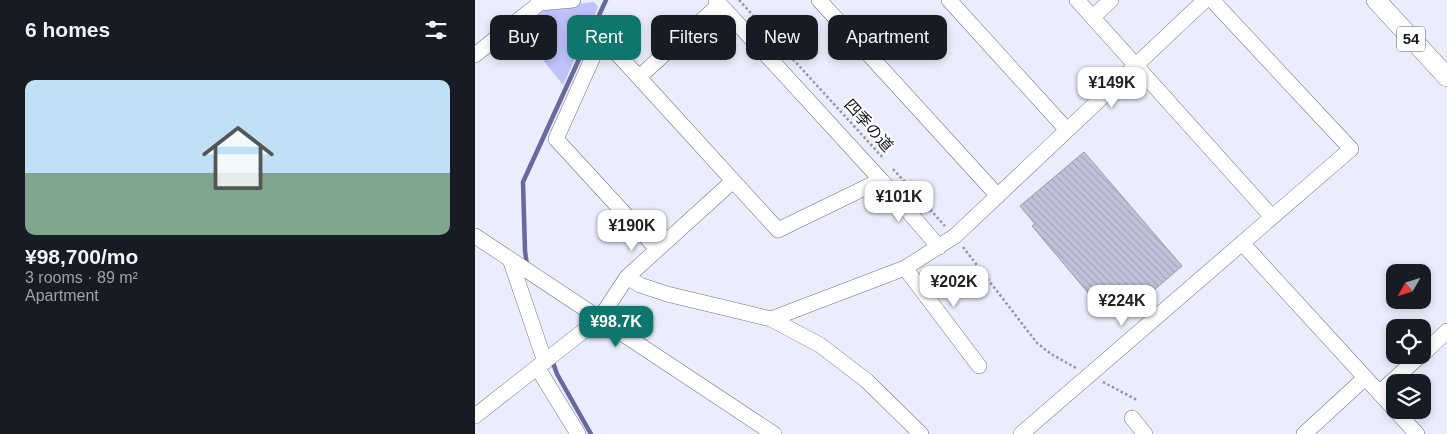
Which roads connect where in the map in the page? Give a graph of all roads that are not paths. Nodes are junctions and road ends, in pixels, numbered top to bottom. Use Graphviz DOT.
graph roads {
  1 [pos="573,0"];
  2 [pos="819,0"];
  3 [pos="949,0"];
  4 [pos="1077,0"];
  5 [pos="1111,0"];
  6 [pos="1205,0"];
  7 [pos="1212,0"];
  8 [pos="1376,0"];
  9 [pos="539,2"];
  10 [pos="718,2"];
  11 [pos="1093,17"];
  12 [pos="475,55"];
  13 [pos="1136,66"];
  14 [pos="639,77"];
  15 [pos="1447,77"];
  16 [pos="1067,130"];
  17 [pos="881,180"];
  18 [pos="733,181"];
  19 [pos="997,196"];
  20 [pos="1271,217"];
  21 [pos="475,236"];
  22 [pos="1242,243"];
  23 [pos="939,247"];
  24 [pos="657,249"];
  25 [pos="510,259"];
  26 [pos="905,268"];
  27 [pos="627,277"];
  28 [pos="600,318"];
  29 [pos="771,319"];
  30 [pos="1447,331"];
  31 [pos="1431,346"];
  32 [pos="546,361"];
  33 [pos="1411,364"];
  34 [pos="979,366"];
  35 [pos="1365,378"];
  36 [pos="1379,393"];
  37 [pos="475,416"];
  38 [pos="1132,418"];
  39 [pos="578,434"];
  40 [pos="774,434"];
  41 [pos="921,434"];
  42 [pos="1021,434"];
  43 [pos="1145,434"];
  44 [pos="1304,434"];
  45 [pos="1417,434"];
  1 -- 9 [label="street"];
  2 -- 19 [label="street"];
  3 -- 16 [label="street"];
  4 -- 11 [label="street"];
  5 -- 11 [label="street"];
  6 -- 13 [label="street"];
  7 -- 20 [label="street"];
  8 -- 15 [label="main road, 54"];
  9 -- 12 [label="street"];
  10 -- 14 [label="street"];
  10 -- 17 [label="street"];
  11 -- 13 [label="street"];
  13 -- 16 [label="street"];
  13 -- 20 [label="street"];
  14 -- 18 [label="street"];
  14 -- 24 [label="street"];
  16 -- 19 [label="street"];
  17 -- 18 [label="street"];
  17 -- 23 [label="street"];
  18 -- 24 [label="street"];
  19 -- 23 [label="street"];
  20 -- 22 [label="street"];
  21 -- 25 [label="street"];
  22 -- 35 [label="street"];
  22 -- 42 [label="street"];
  23 -- 26 [label="street"];
  24 -- 27 [label="street"];
  25 -- 28 [label="street"];
  25 -- 32 [label="street"];
  26 -- 29 [label="street"];
  26 -- 34 [label="street"];
  27 -- 28 [label="street"];
  27 -- 29 [label="street"];
  28 -- 32 [label="street"];
  28 -- 40 [label="street"];
  29 -- 41 [label="street"];
  30 -- 31 [label="street"];
  32 -- 37 [label="street"];
  32 -- 39 [label="street"];
  33 -- 36 [label="street"];
  35 -- 36 [label="street"];
  35 -- 44 [label="street"];
  36 -- 45 [label="street"];
  38 -- 43 [label="street"];
}
